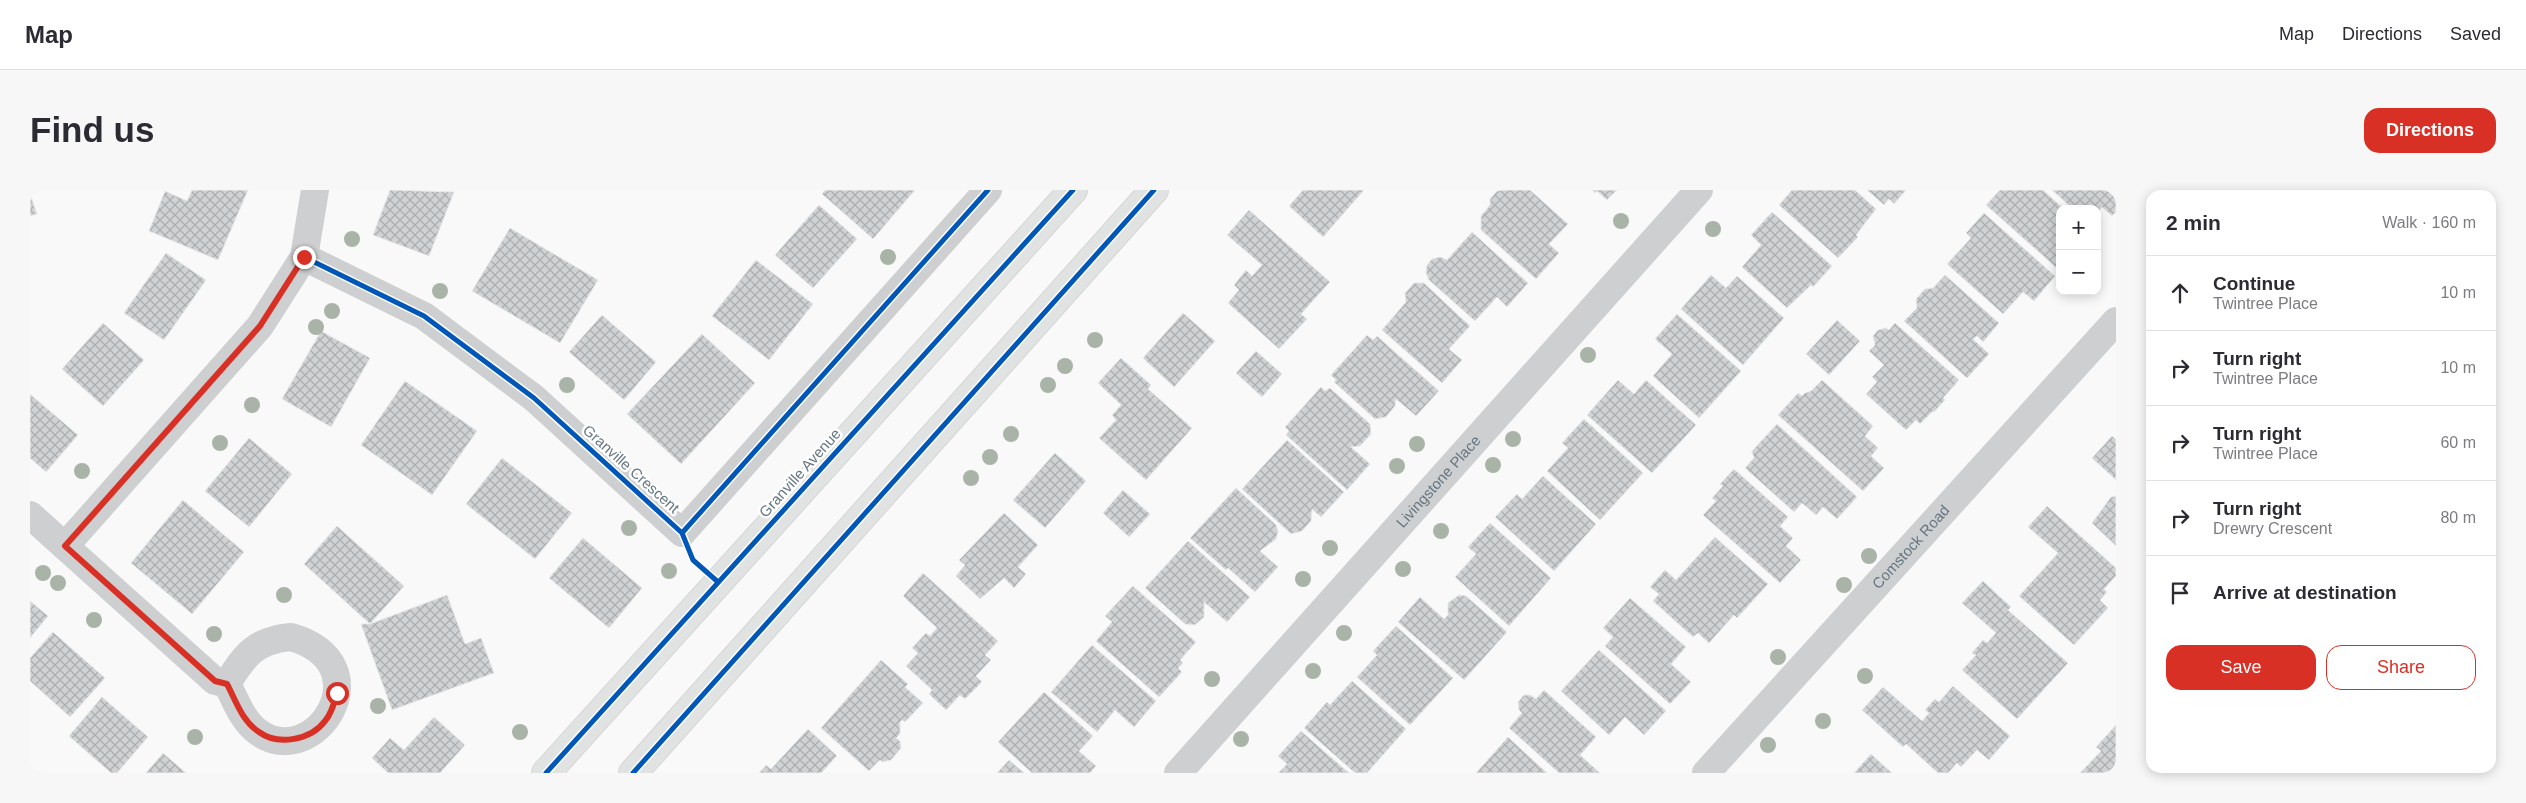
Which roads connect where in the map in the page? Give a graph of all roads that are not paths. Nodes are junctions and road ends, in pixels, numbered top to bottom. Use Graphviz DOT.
graph roads {
  1 [pos="315,190"];
  2 [pos="988,190"];
  3 [pos="1073,190"];
  4 [pos="1154,190"];
  5 [pos="1698,190"];
  6 [pos="304,257"];
  7 [pos="2116,322"];
  8 [pos="30,515"];
  9 [pos="65,546"];
  10 [pos="227,684"];
  11 [pos="546,773"];
  12 [pos="633,773"];
  13 [pos="1178,773"];
  14 [pos="1706,773"];
  1 -- 6 [label="street"];
  2 -- 6 [label="street, Granville Crescent"];
  3 -- 11 [label="main road, Granville Avenue"];
  4 -- 12 [label="main road"];
  5 -- 13 [label="street, Livingstone Place"];
  6 -- 9 [label="street"];
  7 -- 14 [label="street, Comstock Road"];
  8 -- 9 [label="street"];
  9 -- 10 [label="street"];
}
